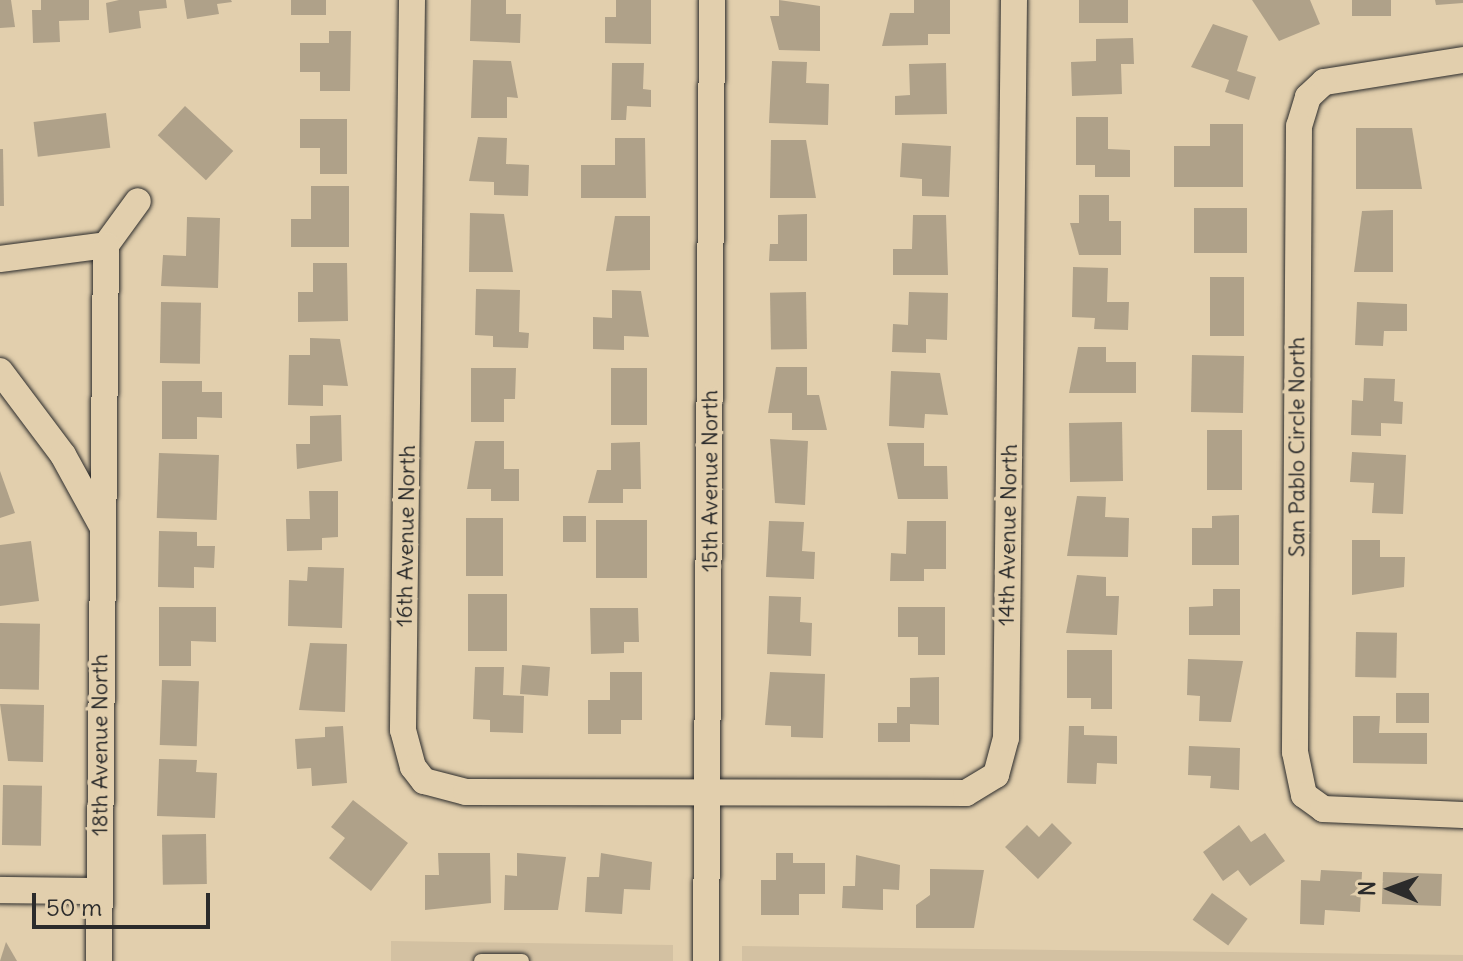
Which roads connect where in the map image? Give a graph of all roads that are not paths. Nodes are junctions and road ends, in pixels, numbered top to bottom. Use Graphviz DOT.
graph roads {
  1 [pos="412,0"];
  2 [pos="712,0"];
  3 [pos="1014,0"];
  4 [pos="1463,60"];
  5 [pos="138,201"];
  6 [pos="106,245"];
  7 [pos="0,259"];
  8 [pos="0,371"];
  9 [pos="103,529"];
  10 [pos="708,793"];
  11 [pos="1463,815"];
  12 [pos="0,890"];
  13 [pos="99,891"];
  14 [pos="99,961"];
  15 [pos="481,961"];
  16 [pos="522,961"];
  17 [pos="706,961"];
  1 -- 10 [label="street, 16th Avenue North"];
  2 -- 10 [label="street, 15th Avenue North"];
  3 -- 10 [label="street, 14th Avenue North"];
  4 -- 11 [label="street, San Pablo Circle North"];
  5 -- 6 [label="street"];
  6 -- 7 [label="street"];
  6 -- 9 [label="street, 18th Avenue North"];
  8 -- 9 [label="street, 18th Avenue North"];
  9 -- 13 [label="street, 18th Avenue North"];
  10 -- 17 [label="street, 15th Avenue North"];
  12 -- 13 [label="street"];
  13 -- 14 [label="street, 18th Avenue North"];
  15 -- 16 [label="lane"];
}
